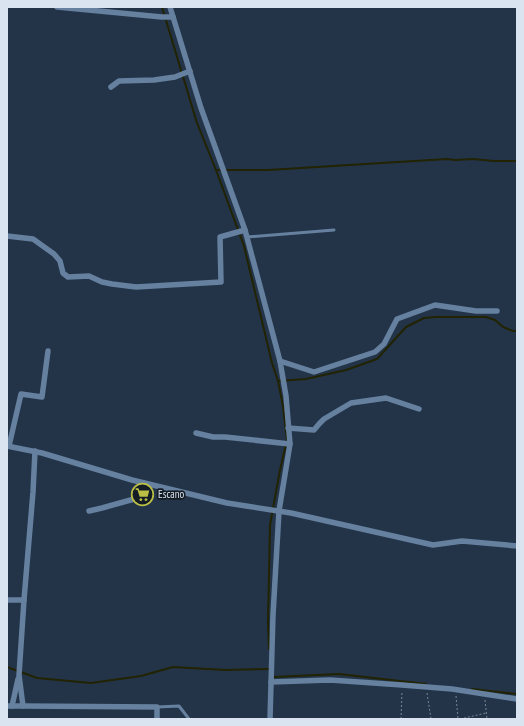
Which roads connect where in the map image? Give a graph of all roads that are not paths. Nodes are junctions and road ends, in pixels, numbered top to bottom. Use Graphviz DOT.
graph roads {
  1 [pos="57,7"];
  2 [pos="170,7"];
  3 [pos="173,17"];
  4 [pos="190,71"];
  5 [pos="111,87"];
  6 [pos="245,230"];
  7 [pos="334,230"];
  8 [pos="7,236"];
  9 [pos="247,237"];
  10 [pos="497,311"];
  11 [pos="48,351"];
  12 [pos="280,361"];
  13 [pos="419,409"];
  14 [pos="288,428"];
  15 [pos="196,433"];
  16 [pos="290,444"];
  17 [pos="8,446"];
  18 [pos="35,452"];
  19 [pos="144,483"];
  20 [pos="89,511"];
  21 [pos="279,511"];
  22 [pos="517,546"];
  23 [pos="7,600"];
  24 [pos="24,600"];
  25 [pos="19,675"];
  26 [pos="271,682"];
  27 [pos="517,699"];
  28 [pos="10,706"];
  29 [pos="23,706"];
  30 [pos="157,707"];
  31 [pos="157,719"];
  32 [pos="189,719"];
  33 [pos="270,719"];
  1 -- 3 [label="street"];
  2 -- 3 [label="street"];
  3 -- 4 [label="street"];
  4 -- 5 [label="street"];
  4 -- 6 [label="street"];
  6 -- 8 [label="street"];
  6 -- 9 [label="street"];
  7 -- 9 [label="lane"];
  9 -- 12 [label="street"];
  10 -- 12 [label="street"];
  11 -- 17 [label="street"];
  12 -- 14 [label="street"];
  13 -- 14 [label="street"];
  14 -- 16 [label="street"];
  15 -- 16 [label="street"];
  16 -- 21 [label="street"];
  17 -- 18 [label="street"];
  18 -- 19 [label="street"];
  18 -- 24 [label="street"];
  19 -- 20 [label="street"];
  19 -- 21 [label="street"];
  21 -- 22 [label="street"];
  21 -- 26 [label="street"];
  23 -- 24 [label="street"];
  24 -- 25 [label="street"];
  25 -- 28 [label="street"];
  25 -- 29 [label="street"];
  26 -- 27 [label="street"];
  26 -- 33 [label="street"];
  28 -- 29 [label="street"];
  29 -- 30 [label="street"];
  30 -- 31 [label="street"];
  30 -- 32 [label="lane"];
}
